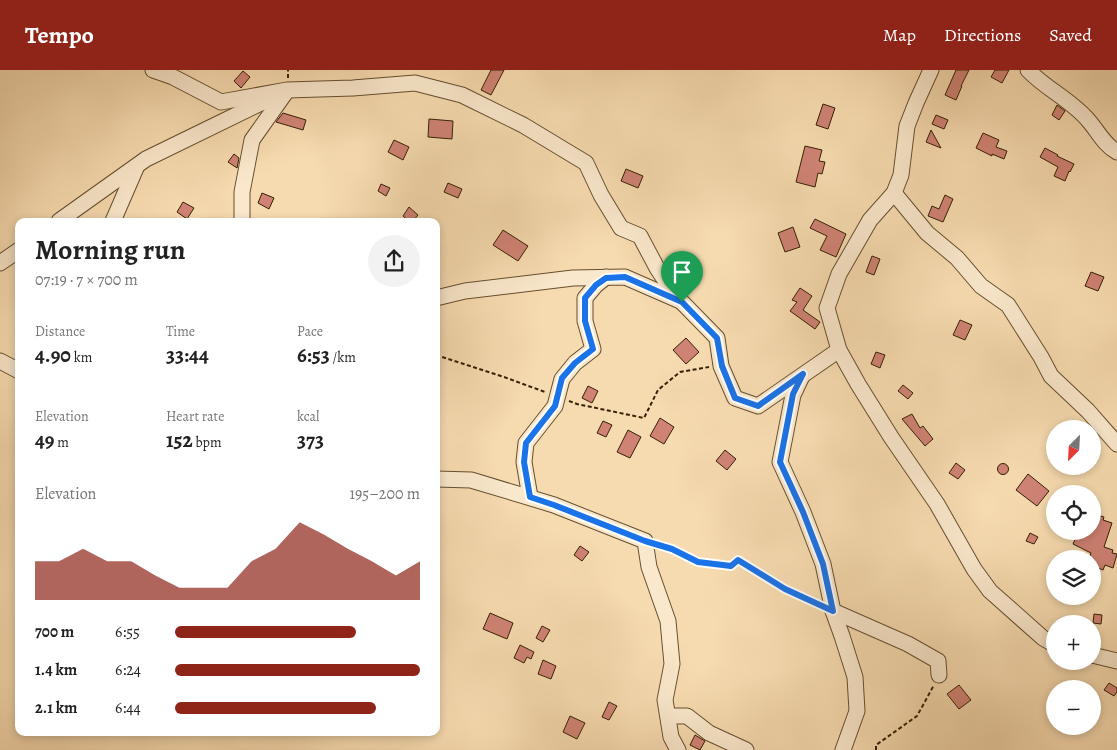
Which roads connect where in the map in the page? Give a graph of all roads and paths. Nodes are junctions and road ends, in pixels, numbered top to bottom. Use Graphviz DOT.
graph roads {
  1 [pos="153,70"];
  2 [pos="931,70"];
  3 [pos="1028,70"];
  4 [pos="287,90"];
  5 [pos="1117,152"];
  6 [pos="137,166"];
  7 [pos="894,193"];
  8 [pos="63,218"];
  9 [pos="114,218"];
  10 [pos="242,218"];
  11 [pos="15,253"];
  12 [pos="0,263"];
  13 [pos="606,278"];
  14 [pos="440,297"];
  15 [pos="682,302"];
  16 [pos="839,350"];
  17 [pos="440,356"];
  18 [pos="0,361"];
  19 [pos="722,366"];
  20 [pos="15,369"];
  21 [pos="803,374"];
  22 [pos="558,396"];
  23 [pos="1117,444"];
  24 [pos="440,479"];
  25 [pos="530,497"];
  26 [pos="645,541"];
  27 [pos="833,611"];
  28 [pos="1046,640"];
  29 [pos="1101,657"];
  30 [pos="1117,661"];
  31 [pos="939,674"];
  32 [pos="668,716"];
  33 [pos="678,750"];
  34 [pos="746,750"];
  35 [pos="843,750"];
  36 [pos="876,750"];
  1 -- 4 [label="street"];
  2 -- 7 [label="street"];
  3 -- 5 [label="street"];
  4 -- 6 [label="street"];
  4 -- 10 [label="street"];
  4 -- 15 [label="street"];
  6 -- 8 [label="street"];
  6 -- 9 [label="street"];
  7 -- 16 [label="street"];
  7 -- 23 [label="street"];
  11 -- 12 [label="street"];
  13 -- 14 [label="street"];
  13 -- 15 [label="street"];
  13 -- 22 [label="street"];
  15 -- 19 [label="street"];
  16 -- 21 [label="street"];
  16 -- 28 [label="street"];
  17 -- 22 [label="path"];
  18 -- 20 [label="street"];
  19 -- 21 [label="street"];
  19 -- 22 [label="path"];
  21 -- 27 [label="street"];
  22 -- 25 [label="street"];
  24 -- 25 [label="street"];
  25 -- 26 [label="street"];
  26 -- 27 [label="path"];
  26 -- 32 [label="street"];
  27 -- 31 [label="street"];
  27 -- 35 [label="street"];
  29 -- 30 [label="street"];
  31 -- 36 [label="path"];
  32 -- 33 [label="street"];
  32 -- 34 [label="street"];
}
